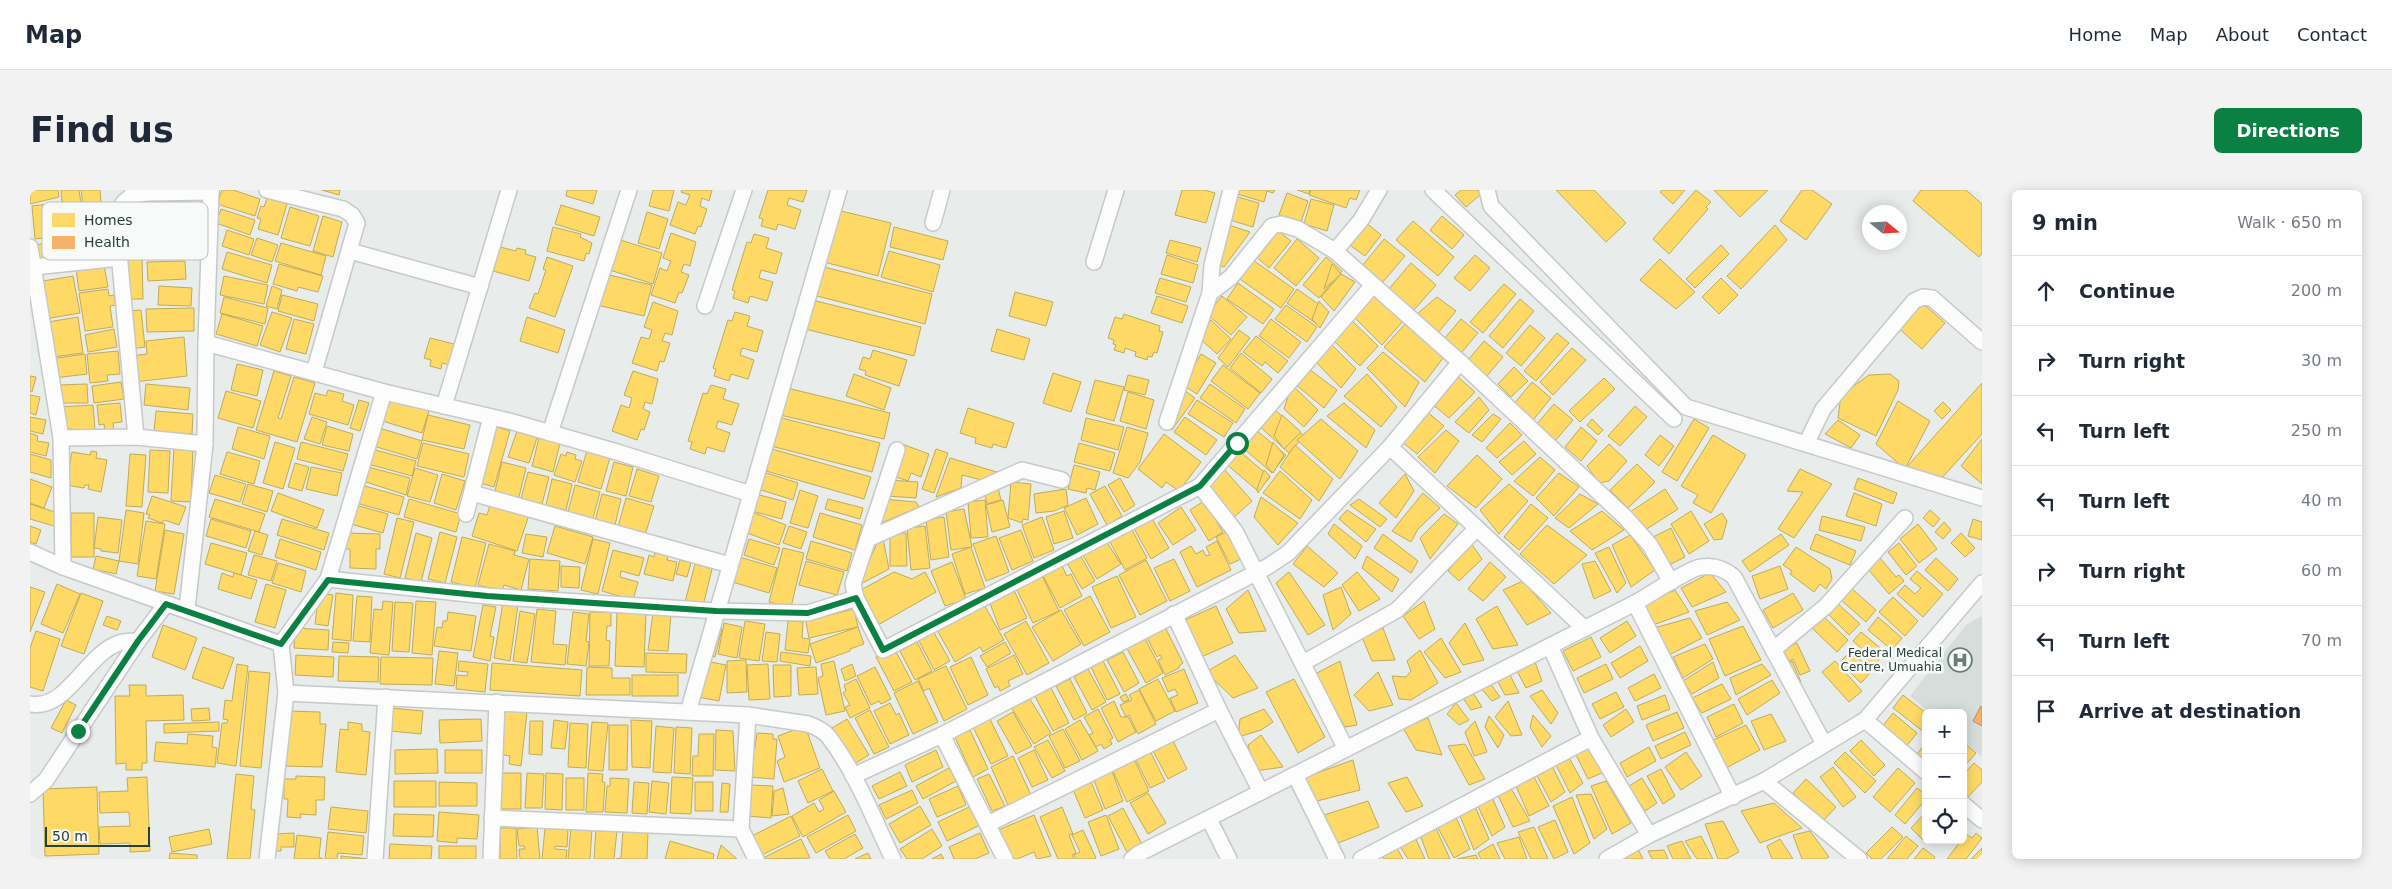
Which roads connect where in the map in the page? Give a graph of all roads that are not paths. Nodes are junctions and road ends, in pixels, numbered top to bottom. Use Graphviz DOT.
graph roads {
  1 [pos="266,190"];
  2 [pos="509,190"];
  3 [pos="629,190"];
  4 [pos="744,190"];
  5 [pos="839,190"];
  6 [pos="942,190"];
  7 [pos="1116,190"];
  8 [pos="1231,190"];
  9 [pos="1379,190"];
  10 [pos="1433,190"];
  11 [pos="1487,190"];
  12 [pos="211,191"];
  13 [pos="123,202"];
  14 [pos="933,223"];
  15 [pos="30,247"];
  16 [pos="350,251"];
  17 [pos="1335,251"];
  18 [pos="101,260"];
  19 [pos="120,260"];
  20 [pos="1094,262"];
  21 [pos="34,267"];
  22 [pos="1373,285"];
  23 [pos="480,287"];
  24 [pos="1210,293"];
  25 [pos="706,306"];
  26 [pos="1982,342"];
  27 [pos="206,343"];
  28 [pos="1460,362"];
  29 [pos="314,372"];
  30 [pos="384,392"];
  31 [pos="444,406"];
  32 [pos="491,417"];
  33 [pos="1674,419"];
  34 [pos="1167,422"];
  35 [pos="550,433"];
  36 [pos="136,437"];
  37 [pos="61,438"];
  38 [pos="205,444"];
  39 [pos="1806,444"];
  40 [pos="1390,447"];
  41 [pos="897,450"];
  42 [pos="1062,480"];
  43 [pos="1200,486"];
  44 [pos="472,493"];
  45 [pos="751,494"];
  46 [pos="1982,498"];
  47 [pos="466,514"];
  48 [pos="1904,518"];
  49 [pos="1477,528"];
  50 [pos="868,539"];
  51 [pos="30,552"];
  52 [pos="730,566"];
  53 [pos="63,567"];
  54 [pos="1257,572"];
  55 [pos="328,580"];
  56 [pos="1671,582"];
  57 [pos="1982,583"];
  58 [pos="856,598"];
  59 [pos="1635,603"];
  60 [pos="166,604"];
  61 [pos="187,609"];
  62 [pos="716,611"];
  63 [pos="1174,614"];
  64 [pos="1584,628"];
  65 [pos="138,641"];
  66 [pos="281,644"];
  67 [pos="1550,646"];
  68 [pos="1773,650"];
  69 [pos="1303,663"];
  70 [pos="286,693"];
  71 [pos="386,697"];
  72 [pos="497,702"];
  73 [pos="30,704"];
  74 [pos="1219,710"];
  75 [pos="688,712"];
  76 [pos="748,715"];
  77 [pos="1865,720"];
  78 [pos="942,735"];
  79 [pos="1591,738"];
  80 [pos="1824,744"];
  81 [pos="1346,749"];
  82 [pos="1922,769"];
  83 [pos="1295,775"];
  84 [pos="853,776"];
  85 [pos="1764,781"];
  86 [pos="1261,792"];
  87 [pos="30,794"];
  88 [pos="1733,797"];
  89 [pos="1967,807"];
  90 [pos="492,818"];
  91 [pos="1209,819"];
  92 [pos="1982,820"];
  93 [pos="988,824"];
  94 [pos="741,829"];
  95 [pos="1649,835"];
  96 [pos="267,859"];
  97 [pos="375,859"];
  98 [pos="491,859"];
  99 [pos="756,859"];
  100 [pos="892,859"];
  101 [pos="1005,859"];
  102 [pos="1132,859"];
  103 [pos="1229,859"];
  104 [pos="1337,859"];
  105 [pos="1361,859"];
  106 [pos="1607,859"];
  107 [pos="1858,859"];
  1 -- 16 [label="street"];
  2 -- 23 [label="street"];
  3 -- 35 [label="street"];
  4 -- 25 [label="street"];
  5 -- 45 [label="street"];
  6 -- 14 [label="street"];
  7 -- 20 [label="street"];
  8 -- 24 [label="street"];
  9 -- 17 [label="street"];
  10 -- 33 [label="street"];
  11 -- 39 [label="street"];
  12 -- 13 [label="street"];
  12 -- 27 [label="street"];
  15 -- 21 [label="street"];
  16 -- 23 [label="street"];
  16 -- 29 [label="street"];
  17 -- 22 [label="street"];
  17 -- 24 [label="street"];
  18 -- 21 [label="street"];
  19 -- 36 [label="street"];
  21 -- 37 [label="street"];
  22 -- 28 [label="street"];
  22 -- 43 [label="street"];
  23 -- 31 [label="street"];
  24 -- 34 [label="street"];
  26 -- 39 [label="street"];
  27 -- 29 [label="street"];
  27 -- 38 [label="street"];
  28 -- 40 [label="street"];
  28 -- 56 [label="street"];
  29 -- 30 [label="street"];
  30 -- 31 [label="street"];
  30 -- 55 [label="street"];
  31 -- 32 [label="street"];
  32 -- 35 [label="street"];
  32 -- 44 [label="street"];
  35 -- 45 [label="street"];
  36 -- 37 [label="street"];
  36 -- 38 [label="street"];
  37 -- 53 [label="street"];
  38 -- 61 [label="street"];
  39 -- 46 [label="street"];
  40 -- 49 [label="street"];
  40 -- 54 [label="street"];
  41 -- 50 [label="street"];
  42 -- 50 [label="street"];
  43 -- 54 [label="street"];
  43 -- 58 [label="street"];
  44 -- 47 [label="street"];
  44 -- 52 [label="street"];
  45 -- 52 [label="street"];
  48 -- 68 [label="street"];
  49 -- 64 [label="street"];
  49 -- 69 [label="street"];
  50 -- 58 [label="street"];
  51 -- 53 [label="street"];
  52 -- 62 [label="street"];
  53 -- 60 [label="street"];
  54 -- 63 [label="street"];
  54 -- 69 [label="street"];
  55 -- 62 [label="street"];
  55 -- 66 [label="street"];
  56 -- 59 [label="street"];
  56 -- 68 [label="street"];
  57 -- 77 [label="street"];
  58 -- 62 [label="street"];
  59 -- 64 [label="street"];
  59 -- 88 [label="street"];
  60 -- 61 [label="street"];
  60 -- 65 [label="street"];
  61 -- 66 [label="street"];
  62 -- 75 [label="street"];
  63 -- 74 [label="street"];
  63 -- 78 [label="street"];
  64 -- 67 [label="street"];
  65 -- 73 [label="street"];
  65 -- 87 [label="street"];
  66 -- 70 [label="street"];
  67 -- 79 [label="street"];
  67 -- 81 [label="street"];
  68 -- 80 [label="street"];
  69 -- 81 [label="street"];
  70 -- 71 [label="street"];
  70 -- 96 [label="street"];
  71 -- 72 [label="street"];
  71 -- 97 [label="street"];
  72 -- 75 [label="street"];
  72 -- 90 [label="street"];
  74 -- 86 [label="street"];
  74 -- 93 [label="street"];
  75 -- 76 [label="street"];
  76 -- 84 [label="street"];
  76 -- 94 [label="street"];
  77 -- 80 [label="street"];
  77 -- 82 [label="street"];
  78 -- 84 [label="street"];
  78 -- 93 [label="street"];
  79 -- 95 [label="street"];
  79 -- 105 [label="street"];
  80 -- 85 [label="street"];
  81 -- 83 [label="street"];
  83 -- 86 [label="street"];
  83 -- 104 [label="street"];
  84 -- 100 [label="street"];
  85 -- 88 [label="street"];
  85 -- 107 [label="street"];
  86 -- 91 [label="street"];
  88 -- 95 [label="street"];
  89 -- 92 [label="street"];
  90 -- 94 [label="street"];
  90 -- 98 [label="street"];
  91 -- 102 [label="street"];
  91 -- 103 [label="street"];
  93 -- 101 [label="street"];
  94 -- 99 [label="street"];
  95 -- 106 [label="street"];
}
